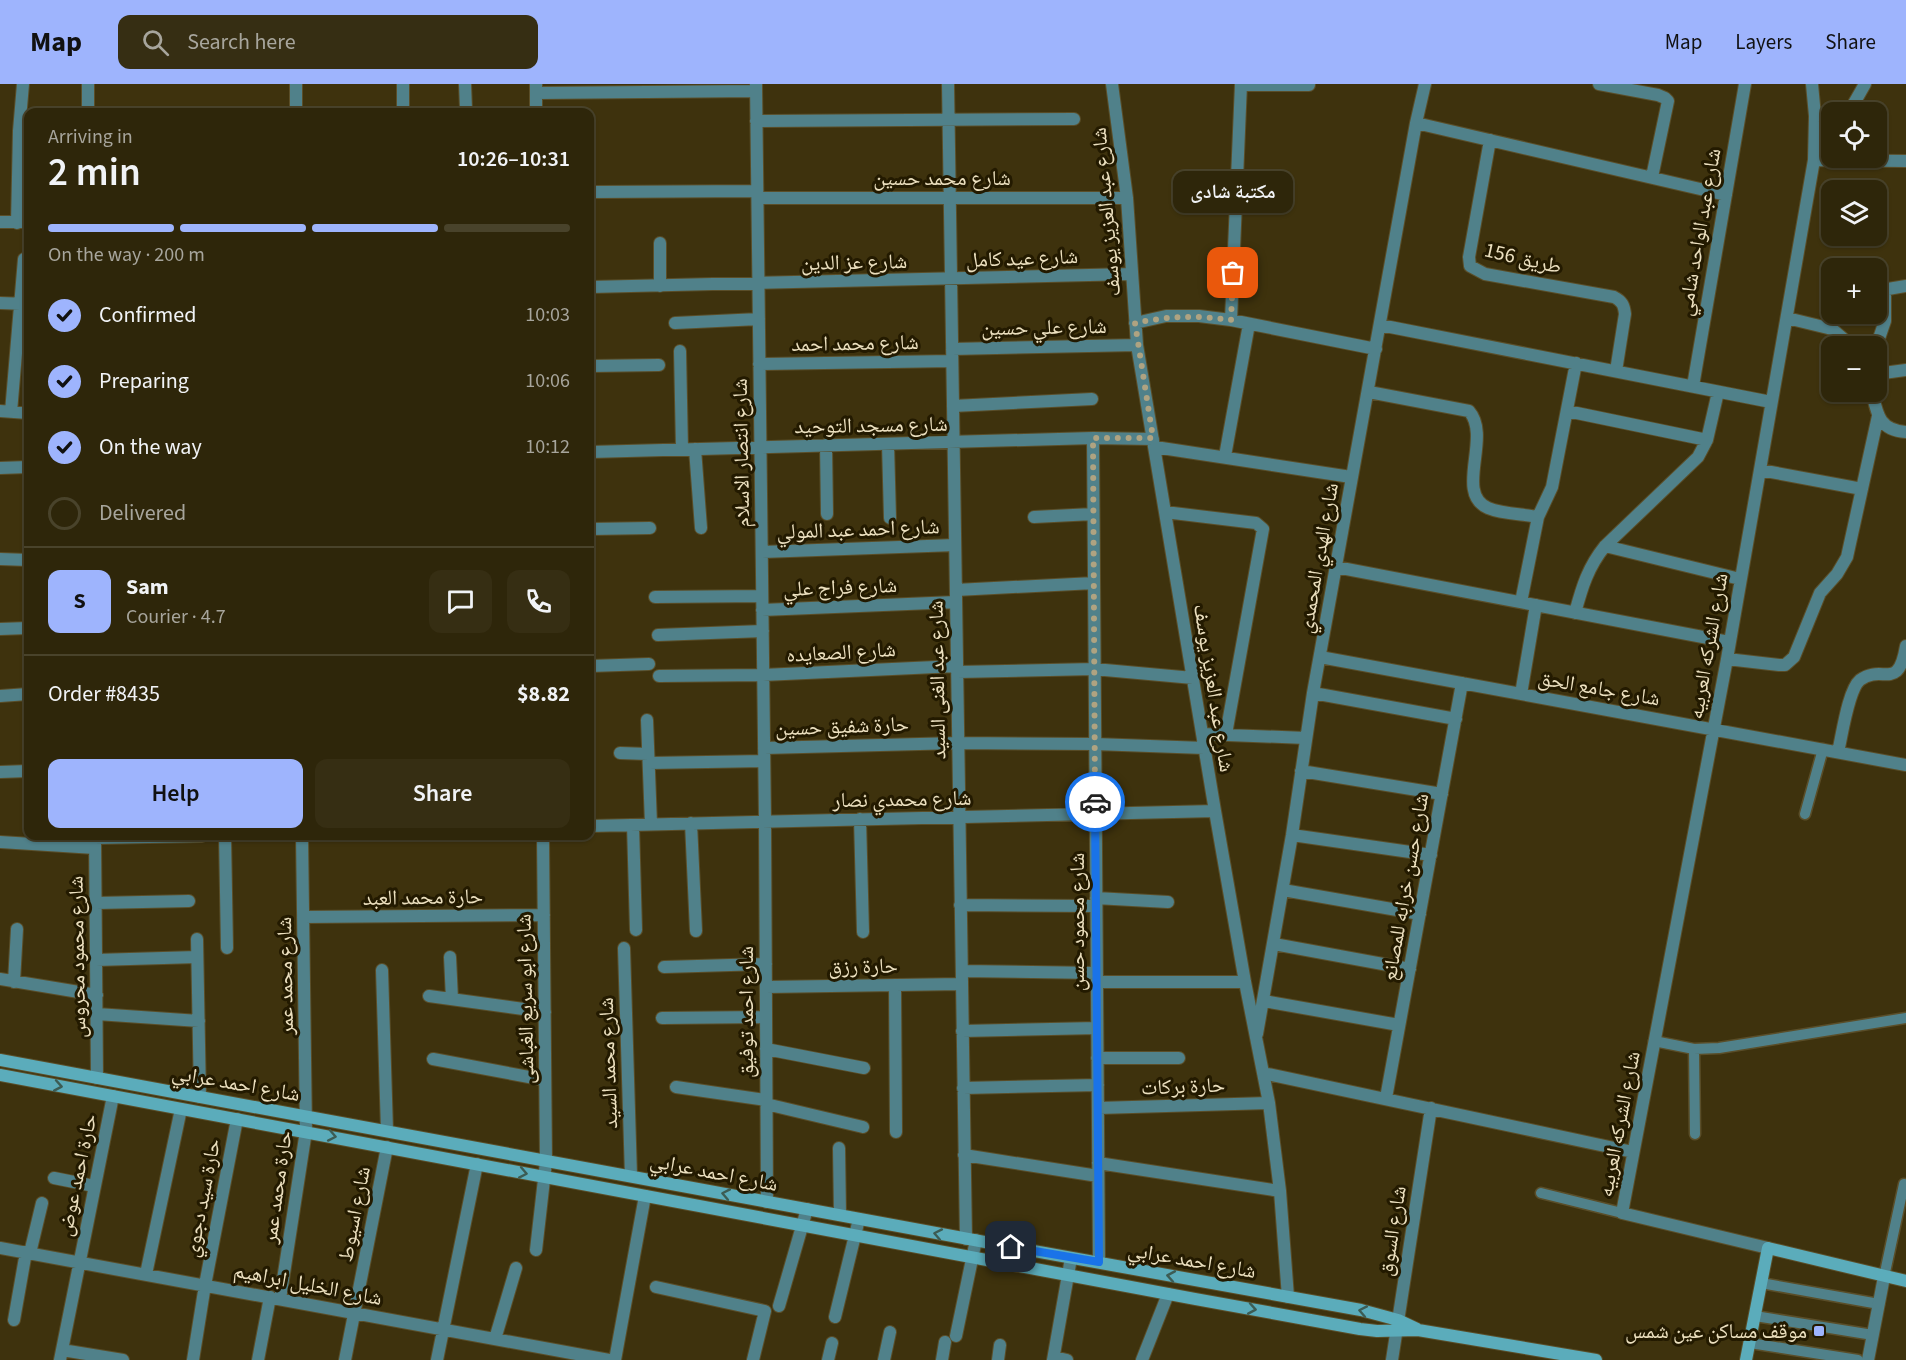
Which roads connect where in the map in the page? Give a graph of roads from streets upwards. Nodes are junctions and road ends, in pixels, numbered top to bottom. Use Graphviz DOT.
graph roads {
  1 [pos="23,84"];
  2 [pos="88,84"];
  3 [pos="296,84"];
  4 [pos="403,84"];
  5 [pos="465,84"];
  6 [pos="948,84"];
  7 [pos="1112,84"];
  8 [pos="1425,84"];
  9 [pos="1599,84"];
  10 [pos="1744,84"];
  11 [pos="1812,84"];
  12 [pos="1865,84"];
  13 [pos="1241,85"];
  14 [pos="1309,85"];
  15 [pos="756,87"];
  16 [pos="536,89"];
  17 [pos="1855,102"];
  18 [pos="88,108"];
  19 [pos="296,108"];
  20 [pos="403,108"];
  21 [pos="466,108"];
  22 [pos="536,108"];
  23 [pos="1821,115"];
  24 [pos="1815,116"];
  25 [pos="949,119"];
  26 [pos="1074,119"];
  27 [pos="756,121"];
  28 [pos="1416,123"];
  29 [pos="1490,140"];
  30 [pos="1814,160"];
  31 [pos="1906,161"];
  32 [pos="1653,177"];
  33 [pos="594,192"];
  34 [pos="757,194"];
  35 [pos="1725,195"];
  36 [pos="950,198"];
  37 [pos="1127,198"];
  38 [pos="0,222"];
  39 [pos="23,223"];
  40 [pos="660,243"];
  41 [pos="1131,274"];
  42 [pos="951,280"];
  43 [pos="758,284"];
  44 [pos="660,286"];
  45 [pos="1906,286"];
  46 [pos="594,287"];
  47 [pos="0,303"];
  48 [pos="24,304"];
  49 [pos="24,309"];
  50 [pos="1787,318"];
  51 [pos="759,319"];
  52 [pos="1231,320"];
  53 [pos="675,323"];
  54 [pos="1135,323"];
  55 [pos="1249,324"];
  56 [pos="1380,325"];
  57 [pos="1840,336"];
  58 [pos="1880,336"];
  59 [pos="1137,345"];
  60 [pos="1376,349"];
  61 [pos="680,351"];
  62 [pos="952,355"];
  63 [pos="1576,363"];
  64 [pos="759,364"];
  65 [pos="659,365"];
  66 [pos="594,366"];
  67 [pos="1906,370"];
  68 [pos="1616,371"];
  69 [pos="1887,373"];
  70 [pos="1693,386"];
  71 [pos="1369,392"];
  72 [pos="1718,392"];
  73 [pos="1092,399"];
  74 [pos="1771,402"];
  75 [pos="1874,402"];
  76 [pos="953,406"];
  77 [pos="5,411"];
  78 [pos="1567,411"];
  79 [pos="24,413"];
  80 [pos="1878,416"];
  81 [pos="1906,432"];
  82 [pos="1093,438"];
  83 [pos="1707,440"];
  84 [pos="953,442"];
  85 [pos="1154,443"];
  86 [pos="888,444"];
  87 [pos="826,445"];
  88 [pos="760,447"];
  89 [pos="682,449"];
  90 [pos="695,449"];
  91 [pos="594,452"];
  92 [pos="1225,456"];
  93 [pos="24,467"];
  94 [pos="0,468"];
  95 [pos="1760,470"];
  96 [pos="1351,477"];
  97 [pos="1862,489"];
  98 [pos="1165,512"];
  99 [pos="827,514"];
  100 [pos="1093,514"];
  101 [pos="1034,517"];
  102 [pos="1538,517"];
  103 [pos="890,518"];
  104 [pos="650,528"];
  105 [pos="701,528"];
  106 [pos="594,529"];
  107 [pos="955,545"];
  108 [pos="1605,546"];
  109 [pos="762,552"];
  110 [pos="0,559"];
  111 [pos="24,560"];
  112 [pos="1336,567"];
  113 [pos="1740,579"];
  114 [pos="1094,583"];
  115 [pos="762,596"];
  116 [pos="956,596"];
  117 [pos="655,597"];
  118 [pos="1521,602"];
  119 [pos="1536,605"];
  120 [pos="762,610"];
  121 [pos="1575,613"];
  122 [pos="24,628"];
  123 [pos="0,629"];
  124 [pos="763,631"];
  125 [pos="658,635"];
  126 [pos="1729,642"];
  127 [pos="1906,646"];
  128 [pos="1320,657"];
  129 [pos="1727,659"];
  130 [pos="648,664"];
  131 [pos="594,666"];
  132 [pos="957,669"];
  133 [pos="1094,669"];
  134 [pos="763,675"];
  135 [pos="659,676"];
  136 [pos="1193,678"];
  137 [pos="1462,683"];
  138 [pos="1313,693"];
  139 [pos="24,694"];
  140 [pos="1521,694"];
  141 [pos="0,696"];
  142 [pos="1456,718"];
  143 [pos="647,720"];
  144 [pos="1713,729"];
  145 [pos="1226,734"];
  146 [pos="1202,735"];
  147 [pos="1306,738"];
  148 [pos="958,742"];
  149 [pos="1095,744"];
  150 [pos="764,748"];
  151 [pos="1204,748"];
  152 [pos="1838,752"];
  153 [pos="620,753"];
  154 [pos="649,758"];
  155 [pos="764,761"];
  156 [pos="1906,765"];
  157 [pos="24,771"];
  158 [pos="1301,771"];
  159 [pos="0,772"];
  160 [pos="1442,794"];
  161 [pos="1215,812"];
  162 [pos="1095,813"];
  163 [pos="959,817"];
  164 [pos="860,819"];
  165 [pos="765,821"];
  166 [pos="691,823"];
  167 [pos="651,824"];
  168 [pos="633,825"];
  169 [pos="594,826"];
  170 [pos="1292,835"];
  171 [pos="95,840"];
  172 [pos="225,840"];
  173 [pos="302,840"];
  174 [pos="543,840"];
  175 [pos="0,842"];
  176 [pos="1431,855"];
  177 [pos="1283,890"];
  178 [pos="189,901"];
  179 [pos="1096,902"];
  180 [pos="1168,902"];
  181 [pos="96,903"];
  182 [pos="960,905"];
  183 [pos="1420,914"];
  184 [pos="544,915"];
  185 [pos="303,917"];
  186 [pos="17,929"];
  187 [pos="636,930"];
  188 [pos="696,931"];
  189 [pos="863,932"];
  190 [pos="196,939"];
  191 [pos="1274,944"];
  192 [pos="227,948"];
  193 [pos="624,948"];
  194 [pos="197,957"];
  195 [pos="450,957"];
  196 [pos="96,960"];
  197 [pos="765,964"];
  198 [pos="664,967"];
  199 [pos="1410,969"];
  200 [pos="382,970"];
  201 [pos="1097,977"];
  202 [pos="962,978"];
  203 [pos="0,979"];
  204 [pos="14,982"];
  205 [pos="1245,982"];
  206 [pos="895,985"];
  207 [pos="766,987"];
  208 [pos="97,995"];
  209 [pos="429,996"];
  210 [pos="452,999"];
  211 [pos="1264,1001"];
  212 [pos="545,1012"];
  213 [pos="97,1014"];
  214 [pos="766,1017"];
  215 [pos="662,1018"];
  216 [pos="199,1021"];
  217 [pos="1399,1025"];
  218 [pos="1097,1028"];
  219 [pos="962,1031"];
  220 [pos="1256,1040"];
  221 [pos="766,1049"];
  222 [pos="1097,1058"];
  223 [pos="1179,1058"];
  224 [pos="433,1059"];
  225 [pos="0,1060"];
  226 [pos="864,1068"];
  227 [pos="1263,1073"];
  228 [pos="0,1076"];
  229 [pos="98,1078"];
  230 [pos="545,1080"];
  231 [pos="1098,1085"];
  232 [pos="676,1087"];
  233 [pos="963,1088"];
  234 [pos="113,1096"];
  235 [pos="200,1097"];
  236 [pos="1386,1098"];
  237 [pos="766,1102"];
  238 [pos="1269,1103"];
  239 [pos="1098,1108"];
  240 [pos="1431,1108"];
  241 [pos="181,1109"];
  242 [pos="306,1116"];
  243 [pos="237,1119"];
  244 [pos="862,1127"];
  245 [pos="387,1130"];
  246 [pos="306,1131"];
  247 [pos="896,1132"];
  248 [pos="387,1147"];
  249 [pos="838,1148"];
  250 [pos="1633,1152"];
  251 [pos="964,1155"];
  252 [pos="546,1162"];
  253 [pos="1098,1162"];
  254 [pos="477,1164"];
  255 [pos="631,1176"];
  256 [pos="1098,1176"];
  257 [pos="544,1177"];
  258 [pos="54,1178"];
  259 [pos="94,1186"];
  260 [pos="1280,1191"];
  261 [pos="645,1196"];
  262 [pos="766,1202"];
  263 [pos="42,1203"];
  264 [pos="807,1209"];
  265 [pos="840,1215"];
  266 [pos="859,1219"];
  267 [pos="802,1226"];
  268 [pos="855,1236"];
  269 [pos="971,1240"];
  270 [pos="0,1248"];
  271 [pos="1768,1248"];
  272 [pos="536,1250"];
  273 [pos="28,1253"];
  274 [pos="972,1258"];
  275 [pos="1071,1258"];
  276 [pos="79,1262"];
  277 [pos="1099,1262"];
  278 [pos="516,1268"];
  279 [pos="147,1274"];
  280 [pos="1067,1276"];
  281 [pos="1884,1276"];
  282 [pos="1906,1281"];
  283 [pos="205,1285"];
  284 [pos="656,1287"];
  285 [pos="1168,1294"];
  286 [pos="1288,1297"];
  287 [pos="275,1298"];
  288 [pos="779,1306"];
  289 [pos="354,1313"];
  290 [pos="835,1317"];
  291 [pos="14,1320"];
  292 [pos="1397,1326"];
  293 [pos="443,1329"];
  294 [pos="890,1332"];
  295 [pos="495,1339"];
  296 [pos="832,1344"];
  297 [pos="1000,1346"];
  298 [pos="61,1355"];
  299 [pos="1053,1359"];
  300 [pos="123,1360"];
  301 [pos="193,1360"];
  302 [pos="258,1360"];
  303 [pos="345,1360"];
  304 [pos="437,1360"];
  305 [pos="609,1360"];
  306 [pos="615,1360"];
  307 [pos="753,1360"];
  308 [pos="828,1360"];
  309 [pos="884,1360"];
  310 [pos="942,1360"];
  311 [pos="998,1360"];
  312 [pos="1067,1360"];
  313 [pos="1142,1360"];
  314 [pos="1392,1360"];
  315 [pos="1593,1360"];
  316 [pos="1746,1360"];
  317 [pos="1869,1360"];
  1 -- 39 [label="street"];
  2 -- 18 [label="street"];
  3 -- 19 [label="street"];
  4 -- 20 [label="street"];
  5 -- 21 [label="street"];
  6 -- 25 [label="street, شارع عبد الغنى السيد"];
  7 -- 37 [label="street, شارع عبد العزيز يوسف"];
  8 -- 28 [label="street, شارع الهدي المحمدي"];
  9 -- 32 [label="street"];
  10 -- 35 [label="street, شارع عبد الواحد شامي"];
  11 -- 24 [label="street, شارع الشركه العربيه"];
  12 -- 17 [label="street"];
  13 -- 14 [label="street"];
  13 -- 52 [label="street"];
  15 -- 16 [label="street"];
  15 -- 27 [label="street, شارع انتصار الاسلام"];
  16 -- 22 [label="street"];
  23 -- 24 [label="street"];
  24 -- 30 [label="street, شارع الشركه العربيه"];
  25 -- 26 [label="street"];
  25 -- 27 [label="street"];
  25 -- 36 [label="street, شارع عبد الغنى السيد"];
  27 -- 34 [label="street, شارع انتصار الاسلام"];
  28 -- 29 [label="street"];
  28 -- 56 [label="street, شارع الهدي المحمدي"];
  29 -- 32 [label="street"];
  29 -- 68 [label="street, طريق 156"];
  30 -- 31 [label="street"];
  30 -- 50 [label="street, شارع الشركه العربيه"];
  32 -- 35 [label="street"];
  33 -- 34 [label="street, شارع محمد حسين"];
  34 -- 36 [label="street, شارع محمد حسين"];
  34 -- 43 [label="street, شارع انتصار الاسلام"];
  35 -- 70 [label="street, شارع عبد الواحد شامي"];
  36 -- 37 [label="street, شارع محمد حسين"];
  36 -- 42 [label="street, شارع عبد الغنى السيد"];
  37 -- 41 [label="street, شارع عبد العزيز يوسف"];
  38 -- 39 [label="street"];
  40 -- 44 [label="street"];
  41 -- 42 [label="street, شارع عيد كامل"];
  41 -- 54 [label="street, شارع عبد العزيز يوسف"];
  42 -- 43 [label="street, شارع عز الدين"];
  42 -- 62 [label="street, شارع عبد الغنى السيد"];
  43 -- 44 [label="street, شارع عز الدين"];
  43 -- 51 [label="street, شارع انتصار الاسلام"];
  44 -- 46 [label="street, شارع عز الدين"];
  45 -- 58 [label="street"];
  47 -- 48 [label="street"];
  49 -- 77 [label="street"];
  50 -- 57 [label="street"];
  50 -- 74 [label="street, شارع الشركه العربيه"];
  51 -- 53 [label="street"];
  51 -- 64 [label="street, شارع انتصار الاسلام"];
  52 -- 54 [label="street"];
  52 -- 55 [label="street"];
  54 -- 59 [label="street, شارع عبد العزيز يوسف"];
  55 -- 60 [label="street"];
  55 -- 92 [label="street"];
  56 -- 60 [label="street, شارع الهدي المحمدي"];
  56 -- 63 [label="street"];
  59 -- 62 [label="street, شارع علي حسين"];
  59 -- 85 [label="street, شارع عبد العزيز يوسف"];
  60 -- 71 [label="street, شارع الهدي المحمدي"];
  61 -- 89 [label="street"];
  62 -- 64 [label="street, شارع محمد احمد"];
  62 -- 76 [label="street, شارع عبد الغنى السيد"];
  63 -- 68 [label="street"];
  63 -- 78 [label="street"];
  64 -- 88 [label="street, شارع انتصار الاسلام"];
  65 -- 66 [label="street"];
  67 -- 69 [label="street"];
  68 -- 70 [label="street"];
  70 -- 72 [label="street"];
  71 -- 96 [label="street, شارع الهدي المحمدي"];
  71 -- 102 [label="street"];
  72 -- 74 [label="street"];
  72 -- 83 [label="street"];
  73 -- 76 [label="street"];
  74 -- 95 [label="street, شارع الشركه العربيه"];
  75 -- 80 [label="street"];
  76 -- 84 [label="street, شارع عبد الغنى السيد"];
  77 -- 79 [label="street"];
  78 -- 83 [label="street"];
  78 -- 102 [label="street"];
  80 -- 81 [label="street"];
  80 -- 97 [label="street"];
  82 -- 84 [label="street, شارع مسجد التوحيد"];
  82 -- 85 [label="street, شارع مسجد التوحيد"];
  82 -- 100 [label="street, شارع محمود حسن"];
  83 -- 108 [label="street"];
  84 -- 86 [label="street, شارع مسجد التوحيد"];
  84 -- 107 [label="street, شارع عبد الغنى السيد"];
  85 -- 92 [label="street, شارع مسجد التوحيد"];
  85 -- 98 [label="street, شارع عبد العزيز يوسف"];
  86 -- 87 [label="street, شارع مسجد التوحيد"];
  86 -- 103 [label="street"];
  87 -- 88 [label="street, شارع مسجد التوحيد"];
  87 -- 99 [label="street"];
  88 -- 90 [label="street, شارع مسجد التوحيد"];
  88 -- 109 [label="street, شارع انتصار الاسلام"];
  89 -- 90 [label="street, شارع مسجد التوحيد"];
  89 -- 91 [label="street, شارع مسجد التوحيد"];
  90 -- 105 [label="street"];
  92 -- 96 [label="street, شارع مسجد التوحيد"];
  93 -- 94 [label="street"];
  95 -- 97 [label="street"];
  95 -- 113 [label="street, شارع الشركه العربيه"];
  96 -- 112 [label="street, شارع الهدي المحمدي"];
  97 -- 129 [label="street"];
  98 -- 136 [label="street, شارع عبد العزيز يوسف"];
  98 -- 145 [label="street"];
  100 -- 101 [label="street"];
  100 -- 114 [label="street, شارع محمود حسن"];
  102 -- 118 [label="street"];
  104 -- 106 [label="street"];
  107 -- 109 [label="street, شارع احمد عبد المولي"];
  107 -- 116 [label="street, شارع عبد الغنى السيد"];
  108 -- 113 [label="street"];
  108 -- 121 [label="street"];
  109 -- 115 [label="street, شارع انتصار الاسلام"];
  110 -- 111 [label="street"];
  112 -- 118 [label="street"];
  112 -- 128 [label="street, شارع الهدي المحمدي"];
  113 -- 126 [label="street, شارع الشركه العربيه"];
  114 -- 116 [label="street, شارع فراج علي"];
  114 -- 133 [label="street, شارع محمود حسن"];
  115 -- 117 [label="street"];
  115 -- 120 [label="street, شارع انتصار الاسلام"];
  116 -- 120 [label="street, شارع فراج علي"];
  116 -- 132 [label="street, شارع عبد الغنى السيد"];
  118 -- 119 [label="street"];
  119 -- 121 [label="street"];
  119 -- 140 [label="street"];
  120 -- 124 [label="street, شارع انتصار الاسلام"];
  121 -- 126 [label="street"];
  122 -- 123 [label="street"];
  124 -- 125 [label="street"];
  124 -- 134 [label="street, شارع انتصار الاسلام"];
  126 -- 129 [label="street, شارع الشركه العربيه"];
  127 -- 152 [label="street"];
  128 -- 137 [label="street, شارع جامع الحق"];
  128 -- 138 [label="street, شارع الهدي المحمدي"];
  129 -- 144 [label="street, شارع الشركه العربيه"];
  130 -- 131 [label="street"];
  132 -- 133 [label="street, شارع الصعايده"];
  132 -- 134 [label="street, شارع الصعايده"];
  132 -- 148 [label="street, شارع عبد الغنى السيد"];
  133 -- 136 [label="street, شارع الصعايده"];
  133 -- 149 [label="street, شارع محمود حسن"];
  134 -- 135 [label="street, شارع الصعايده"];
  134 -- 150 [label="street, شارع انتصار الاسلام"];
  136 -- 146 [label="street, شارع عبد العزيز يوسف"];
  137 -- 140 [label="street, شارع جامع الحق"];
  137 -- 142 [label="street, شارع حسن خرابه للمصانع"];
  138 -- 142 [label="street"];
  138 -- 147 [label="street, شارع الهدي المحمدي"];
  139 -- 141 [label="street"];
  140 -- 144 [label="street, شارع جامع الحق"];
  142 -- 160 [label="street, شارع حسن خرابه للمصانع"];
  143 -- 154 [label="street"];
  144 -- 152 [label="street, شارع جامع الحق"];
  144 -- 250 [label="street, شارع الشركه العربيه"];
  145 -- 146 [label="street"];
  145 -- 147 [label="street"];
  146 -- 151 [label="street, شارع عبد العزيز يوسف"];
  147 -- 158 [label="street, شارع الهدي المحمدي"];
  148 -- 149 [label="street, حارة شفيق حسين"];
  148 -- 150 [label="street, حارة شفيق حسين"];
  148 -- 163 [label="street, شارع عبد الغنى السيد"];
  149 -- 151 [label="street, حارة شفيق حسين"];
  149 -- 162 [label="street, شارع محمود حسن"];
  150 -- 155 [label="street, شارع انتصار الاسلام"];
  151 -- 161 [label="street, شارع عبد العزيز يوسف"];
  152 -- 156 [label="street, شارع جامع الحق"];
  153 -- 154 [label="street"];
  154 -- 155 [label="street"];
  154 -- 167 [label="street"];
  155 -- 165 [label="street, شارع انتصار الاسلام"];
  157 -- 159 [label="street"];
  158 -- 160 [label="street"];
  158 -- 170 [label="street, شارع الهدي المحمدي"];
  160 -- 176 [label="street, شارع حسن خرابه للمصانع"];
  161 -- 162 [label="street, شارع محمدي نصار"];
  161 -- 205 [label="street, شارع عبد العزيز يوسف"];
  162 -- 163 [label="street, شارع محمدي نصار"];
  162 -- 179 [label="street, شارع محمود حسن"];
  163 -- 164 [label="street, شارع محمدي نصار"];
  163 -- 182 [label="street, شارع عبد الغنى السيد"];
  164 -- 165 [label="street, شارع محمدي نصار"];
  164 -- 189 [label="street"];
  165 -- 166 [label="street, شارع محمدي نصار"];
  165 -- 197 [label="street, شارع احمد توفيق"];
  166 -- 167 [label="street, شارع محمدي نصار"];
  166 -- 188 [label="street"];
  167 -- 168 [label="street, شارع محمدي نصار"];
  168 -- 169 [label="street, شارع محمدي نصار"];
  168 -- 187 [label="street"];
  170 -- 176 [label="street"];
  170 -- 177 [label="street, شارع الهدي المحمدي"];
  171 -- 175 [label="street"];
  171 -- 181 [label="street, شارع محمود محروس"];
  172 -- 192 [label="street"];
  173 -- 185 [label="street, شارع محمد عمر"];
  174 -- 184 [label="street, شارع ابو سريع الغباشى"];
  176 -- 183 [label="street, شارع حسن خرابه للمصانع"];
  177 -- 183 [label="street"];
  177 -- 191 [label="street, شارع الهدي المحمدي"];
  178 -- 181 [label="street"];
  179 -- 180 [label="street"];
  179 -- 182 [label="street"];
  179 -- 201 [label="street, شارع محمود حسن"];
  181 -- 196 [label="street, شارع محمود محروس"];
  182 -- 202 [label="street, شارع عبد الغنى السيد"];
  183 -- 199 [label="street, شارع حسن خرابه للمصانع"];
  184 -- 185 [label="street, حارة محمد العبد"];
  184 -- 212 [label="street, شارع ابو سريع الغباشى"];
  185 -- 242 [label="street, شارع محمد عمر"];
  186 -- 204 [label="street"];
  190 -- 194 [label="street"];
  191 -- 199 [label="street"];
  191 -- 211 [label="street, شارع الهدي المحمدي"];
  193 -- 255 [label="street, شارع محمد السيد"];
  194 -- 196 [label="street"];
  194 -- 216 [label="street"];
  195 -- 210 [label="street"];
  196 -- 208 [label="street, شارع محمود محروس"];
  197 -- 198 [label="street"];
  197 -- 207 [label="street, شارع احمد توفيق"];
  199 -- 217 [label="street, شارع حسن خرابه للمصانع"];
  200 -- 245 [label="street"];
  201 -- 202 [label="street, حارة رزق"];
  201 -- 205 [label="street, حارة رزق"];
  201 -- 218 [label="street, شارع محمود حسن"];
  202 -- 206 [label="street, حارة رزق"];
  202 -- 219 [label="street, شارع عبد الغنى السيد"];
  203 -- 204 [label="street"];
  204 -- 208 [label="street"];
  205 -- 220 [label="street, شارع عبد العزيز يوسف"];
  206 -- 207 [label="street, حارة رزق"];
  206 -- 247 [label="street"];
  207 -- 214 [label="street, شارع احمد توفيق"];
  208 -- 213 [label="street, شارع محمود محروس"];
  209 -- 210 [label="street"];
  210 -- 212 [label="street"];
  211 -- 217 [label="street"];
  211 -- 220 [label="street, شارع الهدي المحمدي"];
  212 -- 230 [label="street, شارع ابو سريع الغباشى"];
  213 -- 216 [label="street"];
  213 -- 229 [label="street, شارع محمود محروس"];
  214 -- 215 [label="street"];
  214 -- 221 [label="street, شارع احمد توفيق"];
  216 -- 235 [label="street"];
  217 -- 236 [label="street, شارع حسن خرابه للمصانع"];
  218 -- 219 [label="street"];
  218 -- 222 [label="street, شارع محمود حسن"];
  219 -- 233 [label="street, شارع عبد الغنى السيد"];
  220 -- 227 [label="street, شارع عبد العزيز يوسف"];
  221 -- 226 [label="street"];
  221 -- 237 [label="street, شارع احمد توفيق"];
  222 -- 223 [label="street"];
  222 -- 231 [label="street, شارع محمود حسن"];
  224 -- 230 [label="street"];
  225 -- 229 [label="street, شارع احمد عرابي"];
  227 -- 236 [label="street"];
  227 -- 238 [label="street, شارع عبد العزيز يوسف"];
  228 -- 234 [label="street, شارع احمد عرابي, one-way"];
  229 -- 235 [label="street, شارع احمد عرابي"];
  230 -- 252 [label="street, شارع ابو سريع الغباشى"];
  231 -- 233 [label="street"];
  231 -- 239 [label="street, شارع محمود حسن"];
  232 -- 237 [label="street"];
  233 -- 251 [label="street, شارع عبد الغنى السيد"];
  234 -- 241 [label="street, شارع احمد عرابي"];
  234 -- 259 [label="street, حارة احمد عوض"];
  235 -- 242 [label="street, شارع احمد عرابي"];
  236 -- 240 [label="street"];
  237 -- 244 [label="street"];
  237 -- 262 [label="street, شارع احمد توفيق"];
  238 -- 239 [label="street, حارة بركات"];
  238 -- 260 [label="street, شارع عبد العزيز يوسف"];
  239 -- 253 [label="street, شارع محمود حسن"];
  240 -- 250 [label="street"];
  240 -- 292 [label="street, شارع السوق"];
  241 -- 243 [label="street, شارع احمد عرابي"];
  241 -- 279 [label="street"];
  242 -- 245 [label="street, شارع احمد عرابي"];
  242 -- 246 [label="street, حارة محمد عمر"];
  243 -- 246 [label="street, شارع احمد عرابي"];
  243 -- 283 [label="street, حارة سيد دجوي"];
  245 -- 252 [label="street, شارع احمد عرابي"];
  246 -- 248 [label="street, شارع احمد عرابي, one-way"];
  246 -- 287 [label="street, حارة محمد عمر"];
  248 -- 254 [label="street, شارع احمد عرابي"];
  248 -- 289 [label="street, شارع اسيوط"];
  249 -- 265 [label="street"];
  250 -- 271 [label="street, شارع الشركه العربيه"];
  251 -- 256 [label="street"];
  251 -- 269 [label="street, شارع عبد الغنى السيد"];
  252 -- 255 [label="street, شارع احمد عرابي"];
  252 -- 257 [label="street, شارع ابو سريع الغباشى"];
  253 -- 256 [label="street, شارع محمود حسن"];
  253 -- 260 [label="street"];
  254 -- 257 [label="street, شارع احمد عرابي, one-way"];
  254 -- 293 [label="street"];
  262 -- 255 [label="street, شارع احمد عرابي, one-way"];
  256 -- 277 [label="street, شارع محمود حسن"];
  257 -- 261 [label="street, شارع احمد عرابي"];
  257 -- 272 [label="street, شارع ابو سريع الغباشى"];
  258 -- 259 [label="street"];
  259 -- 276 [label="street, حارة احمد عوض"];
  260 -- 286 [label="street, شارع عبد العزيز يوسف"];
  261 -- 267 [label="street, شارع احمد عرابي"];
  261 -- 306 [label="street"];
  262 -- 264 [label="street, شارع احمد عرابي"];
  263 -- 273 [label="street"];
  264 -- 265 [label="street, شارع احمد عرابي"];
  264 -- 267 [label="street"];
  265 -- 266 [label="street, شارع احمد عرابي"];
  266 -- 268 [label="street"];
  269 -- 266 [label="street, شارع احمد عرابي, one-way"];
  267 -- 268 [label="street, شارع احمد عرابي"];
  267 -- 288 [label="street"];
  268 -- 274 [label="street, شارع احمد عرابي"];
  268 -- 290 [label="street"];
  269 -- 274 [label="street, شارع عبد الغنى السيد"];
  269 -- 275 [label="street, شارع احمد عرابي"];
  270 -- 273 [label="street, شارع الخليل ابراهيم"];
  271 -- 281 [label="street"];
  271 -- 316 [label="street"];
  273 -- 276 [label="street, شارع الخليل ابراهيم"];
  273 -- 291 [label="street"];
  274 -- 280 [label="street, شارع احمد عرابي"];
  274 -- 310 [label="street, شارع عبد الغنى السيد"];
  275 -- 277 [label="street, شارع احمد عرابي"];
  275 -- 280 [label="street"];
  276 -- 279 [label="street, شارع الخليل ابراهيم"];
  276 -- 298 [label="street, حارة احمد عوض"];
  286 -- 277 [label="street, شارع احمد عرابي, one-way"];
  278 -- 295 [label="street"];
  279 -- 283 [label="street, شارع الخليل ابراهيم"];
  280 -- 285 [label="street, شارع احمد عرابي"];
  280 -- 299 [label="street"];
  281 -- 282 [label="street"];
  281 -- 317 [label="street"];
  283 -- 287 [label="street, شارع الخليل ابراهيم"];
  283 -- 301 [label="street, حارة سيد دجوي"];
  284 -- 307 [label="street"];
  285 -- 292 [label="street, شارع احمد عرابي, one-way"];
  285 -- 313 [label="street"];
  292 -- 286 [label="street, شارع احمد عرابي, one-way"];
  287 -- 289 [label="street, شارع الخليل ابراهيم"];
  287 -- 302 [label="street, حارة محمد عمر"];
  289 -- 293 [label="street, شارع الخليل ابراهيم"];
  289 -- 303 [label="street, شارع اسيوط"];
  292 -- 314 [label="street, شارع السوق"];
  292 -- 315 [label="street, شارع احمد عرابي"];
  293 -- 295 [label="street, شارع الخليل ابراهيم"];
  293 -- 304 [label="street"];
  294 -- 309 [label="street"];
  295 -- 305 [label="street, شارع الخليل ابراهيم"];
  296 -- 308 [label="street"];
  297 -- 311 [label="street"];
  298 -- 300 [label="street"];
  299 -- 312 [label="street"];
}
